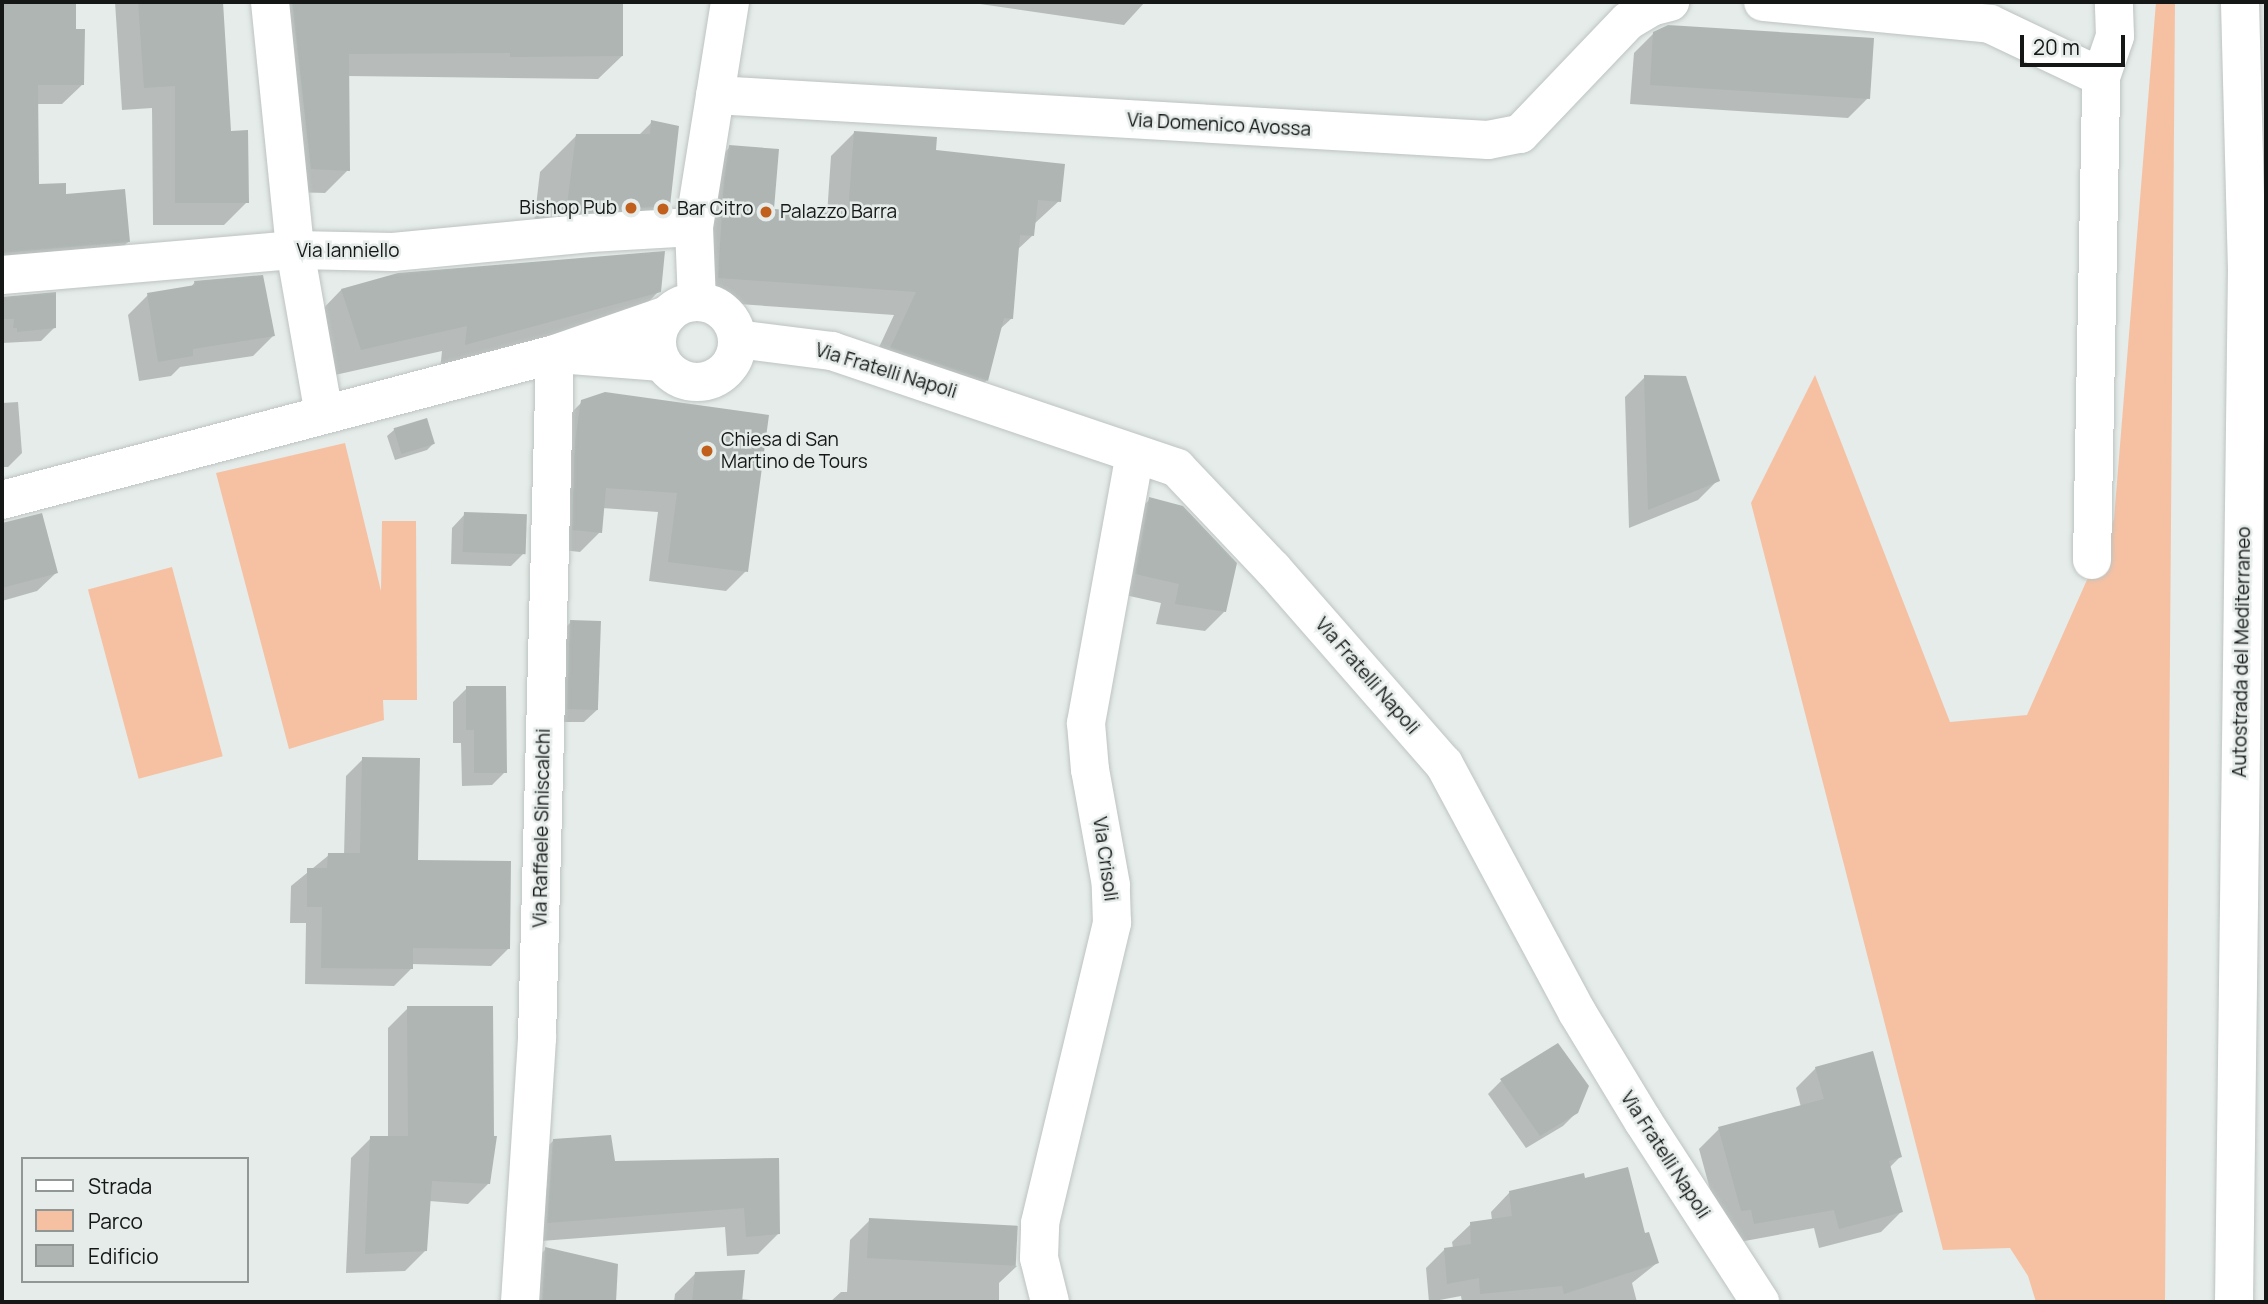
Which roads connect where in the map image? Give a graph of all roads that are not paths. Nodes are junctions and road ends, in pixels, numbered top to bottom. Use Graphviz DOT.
graph roads {
  1 [pos="270,2"];
  2 [pos="730,2"];
  3 [pos="1670,2"];
  4 [pos="1763,2"];
  5 [pos="2114,2"];
  6 [pos="2240,2"];
  7 [pos="2101,77"];
  8 [pos="715,95"];
  9 [pos="694,227"];
  10 [pos="295,250"];
  11 [pos="2,275"];
  12 [pos="682,308"];
  13 [pos="737,338"];
  14 [pos="555,354"];
  15 [pos="662,362"];
  16 [pos="324,414"];
  17 [pos="1135,454"];
  18 [pos="2,500"];
  19 [pos="2092,560"];
  20 [pos="520,1302"];
  21 [pos="1050,1302"];
  22 [pos="1760,1302"];
  23 [pos="2234,1302"];
  1 -- 10 [label="main road"];
  2 -- 8 [label="main road"];
  3 -- 8 [label="main road, Via Domenico Avossa"];
  4 -- 7 [label="main road"];
  5 -- 7 [label="main road"];
  6 -- 23 [label="main road, Autostrada del Mediterraneo"];
  7 -- 19 [label="main road"];
  8 -- 9 [label="main road"];
  9 -- 10 [label="main road, Via Ianniello"];
  9 -- 12 [label="main road"];
  10 -- 11 [label="main road, Via Ianniello"];
  10 -- 16 [label="main road"];
  12 -- 13 [label="main road"];
  12 -- 14 [label="main road"];
  12 -- 15 [label="main road"];
  13 -- 15 [label="main road"];
  13 -- 17 [label="main road, Via Fratelli Napoli"];
  14 -- 15 [label="main road"];
  14 -- 16 [label="main road"];
  14 -- 20 [label="main road, Via Raffaele Siniscalchi"];
  16 -- 18 [label="main road"];
  17 -- 21 [label="main road, Via Crisoli"];
  17 -- 22 [label="main road, Via Fratelli Napoli"];
}
